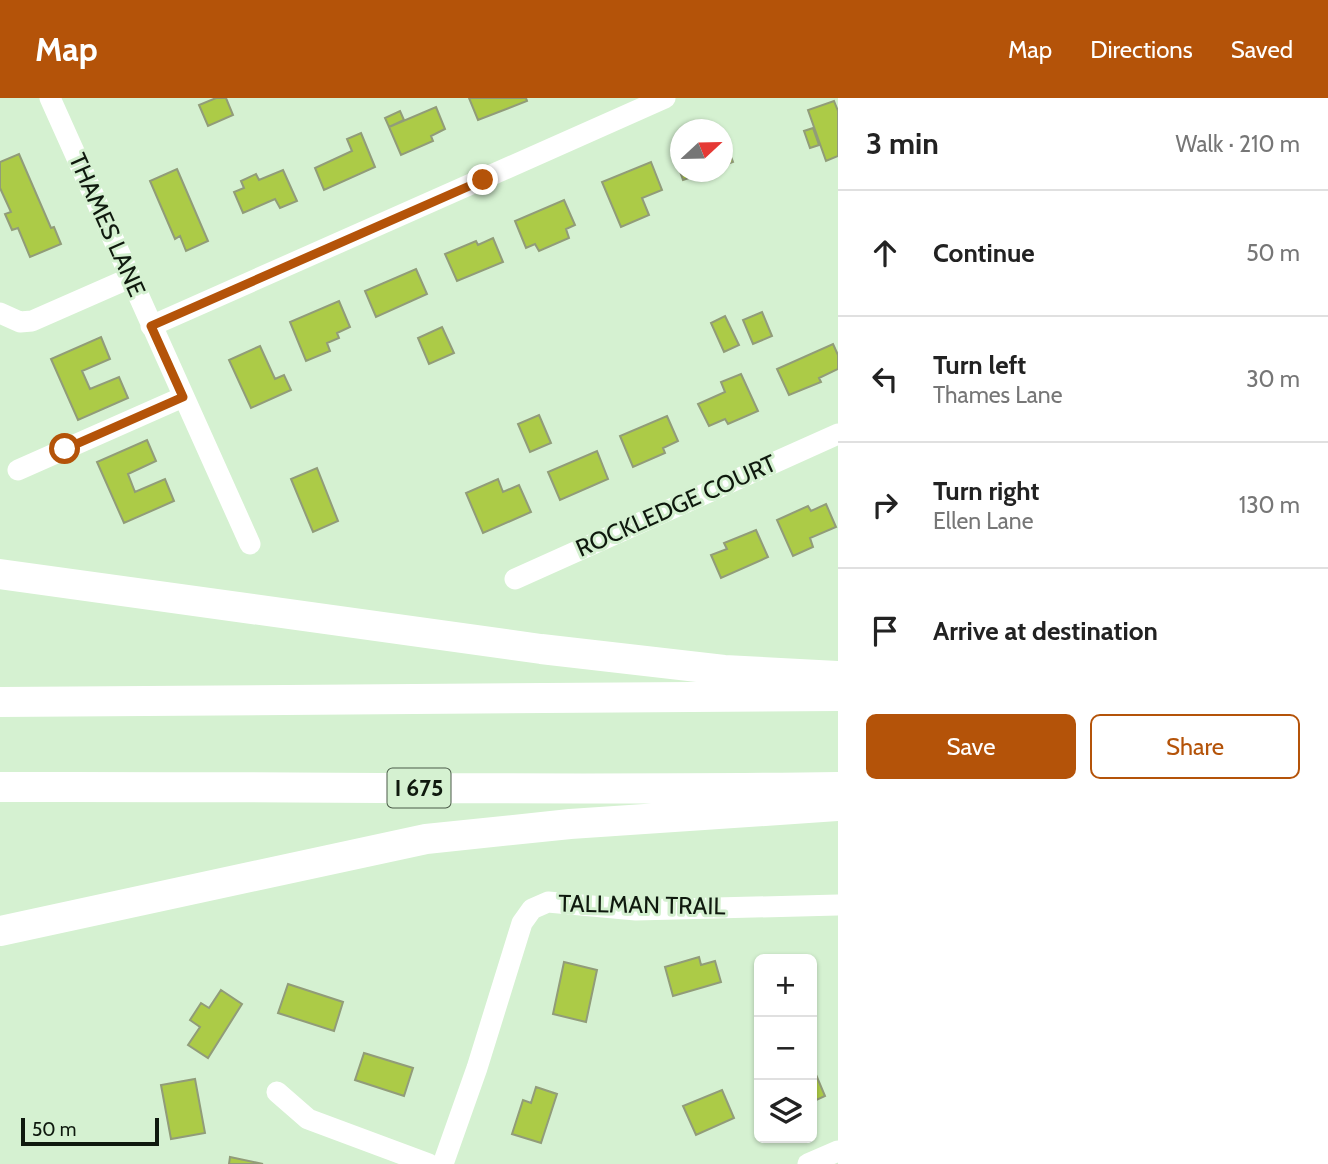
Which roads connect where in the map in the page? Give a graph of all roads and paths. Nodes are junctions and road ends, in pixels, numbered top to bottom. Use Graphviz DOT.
graph roads {
  1 [pos="50,98"];
  2 [pos="665,98"];
  3 [pos="130,278"];
  4 [pos="0,313"];
  5 [pos="151,326"];
  6 [pos="183,397"];
  7 [pos="838,434"];
  8 [pos="18,470"];
  9 [pos="250,544"];
  10 [pos="0,574"];
  11 [pos="514,579"];
  12 [pos="838,676"];
  13 [pos="838,696"];
  14 [pos="0,702"];
  15 [pos="0,787"];
  16 [pos="44,787"];
  17 [pos="838,787"];
  18 [pos="0,793"];
  19 [pos="838,806"];
  20 [pos="838,905"];
  21 [pos="0,930"];
  22 [pos="278,1092"];
  23 [pos="838,1151"];
  24 [pos="429,1164"];
  25 [pos="443,1164"];
  26 [pos="808,1164"];
  1 -- 3 [label="street, THAMES LANE"];
  2 -- 5 [label="street"];
  3 -- 4 [label="street"];
  3 -- 5 [label="street, THAMES LANE"];
  5 -- 6 [label="street, THAMES LANE"];
  6 -- 8 [label="street"];
  6 -- 9 [label="street, THAMES LANE"];
  7 -- 11 [label="street, ROCKLEDGE COURT"];
  10 -- 12 [label="highway"];
  13 -- 14 [label="highway"];
  15 -- 16 [label="highway, I 675"];
  16 -- 17 [label="highway, I 675"];
  16 -- 18 [label="highway"];
  19 -- 21 [label="highway"];
  20 -- 25 [label="street, TALLMAN TRAIL"];
  22 -- 24 [label="street"];
  23 -- 26 [label="street"];
}
